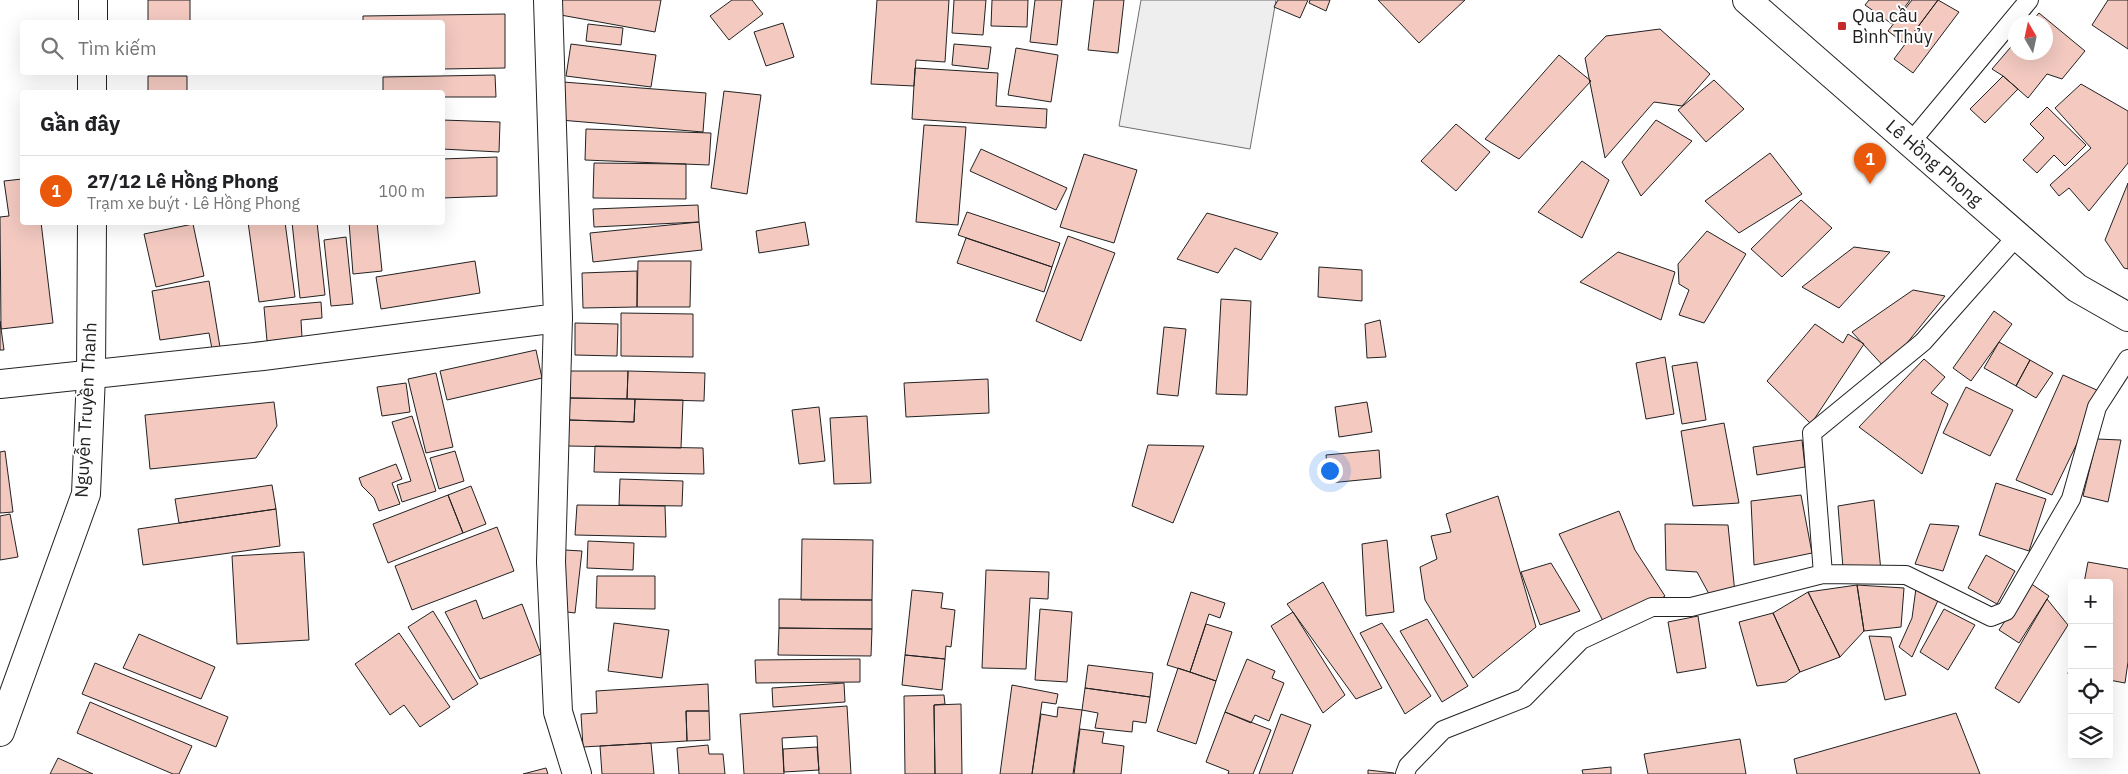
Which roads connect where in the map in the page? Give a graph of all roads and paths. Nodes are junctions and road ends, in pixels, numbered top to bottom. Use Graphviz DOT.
graph roads {
  1 [pos="93,0"];
  2 [pos="548,0"];
  3 [pos="1747,0"];
  4 [pos="2029,0"];
  5 [pos="93,20"];
  6 [pos="92,75"];
  7 [pos="92,90"];
  8 [pos="1910,142"];
  9 [pos="92,225"];
  10 [pos="2017,236"];
  11 [pos="2128,317"];
  12 [pos="558,318"];
  13 [pos="2128,359"];
  14 [pos="91,375"];
  15 [pos="0,384"];
  16 [pos="1823,574"];
  17 [pos="0,732"];
  18 [pos="577,774"];
  19 [pos="1405,774"];
  1 -- 5 [label="main road"];
  2 -- 12 [label="main road"];
  3 -- 8 [label="main road, Lê Hồng Phong"];
  4 -- 8 [label="lane"];
  6 -- 7 [label="main road"];
  8 -- 10 [label="main road, Lê Hồng Phong"];
  9 -- 14 [label="main road, Nguyễn Truyền Thanh"];
  10 -- 11 [label="main road, Lê Hồng Phong"];
  10 -- 16 [label="lane"];
  12 -- 14 [label="main road"];
  12 -- 18 [label="main road"];
  13 -- 16 [label="lane"];
  14 -- 15 [label="main road"];
  14 -- 17 [label="main road, Nguyễn Truyền Thanh"];
  16 -- 19 [label="lane"];
}
